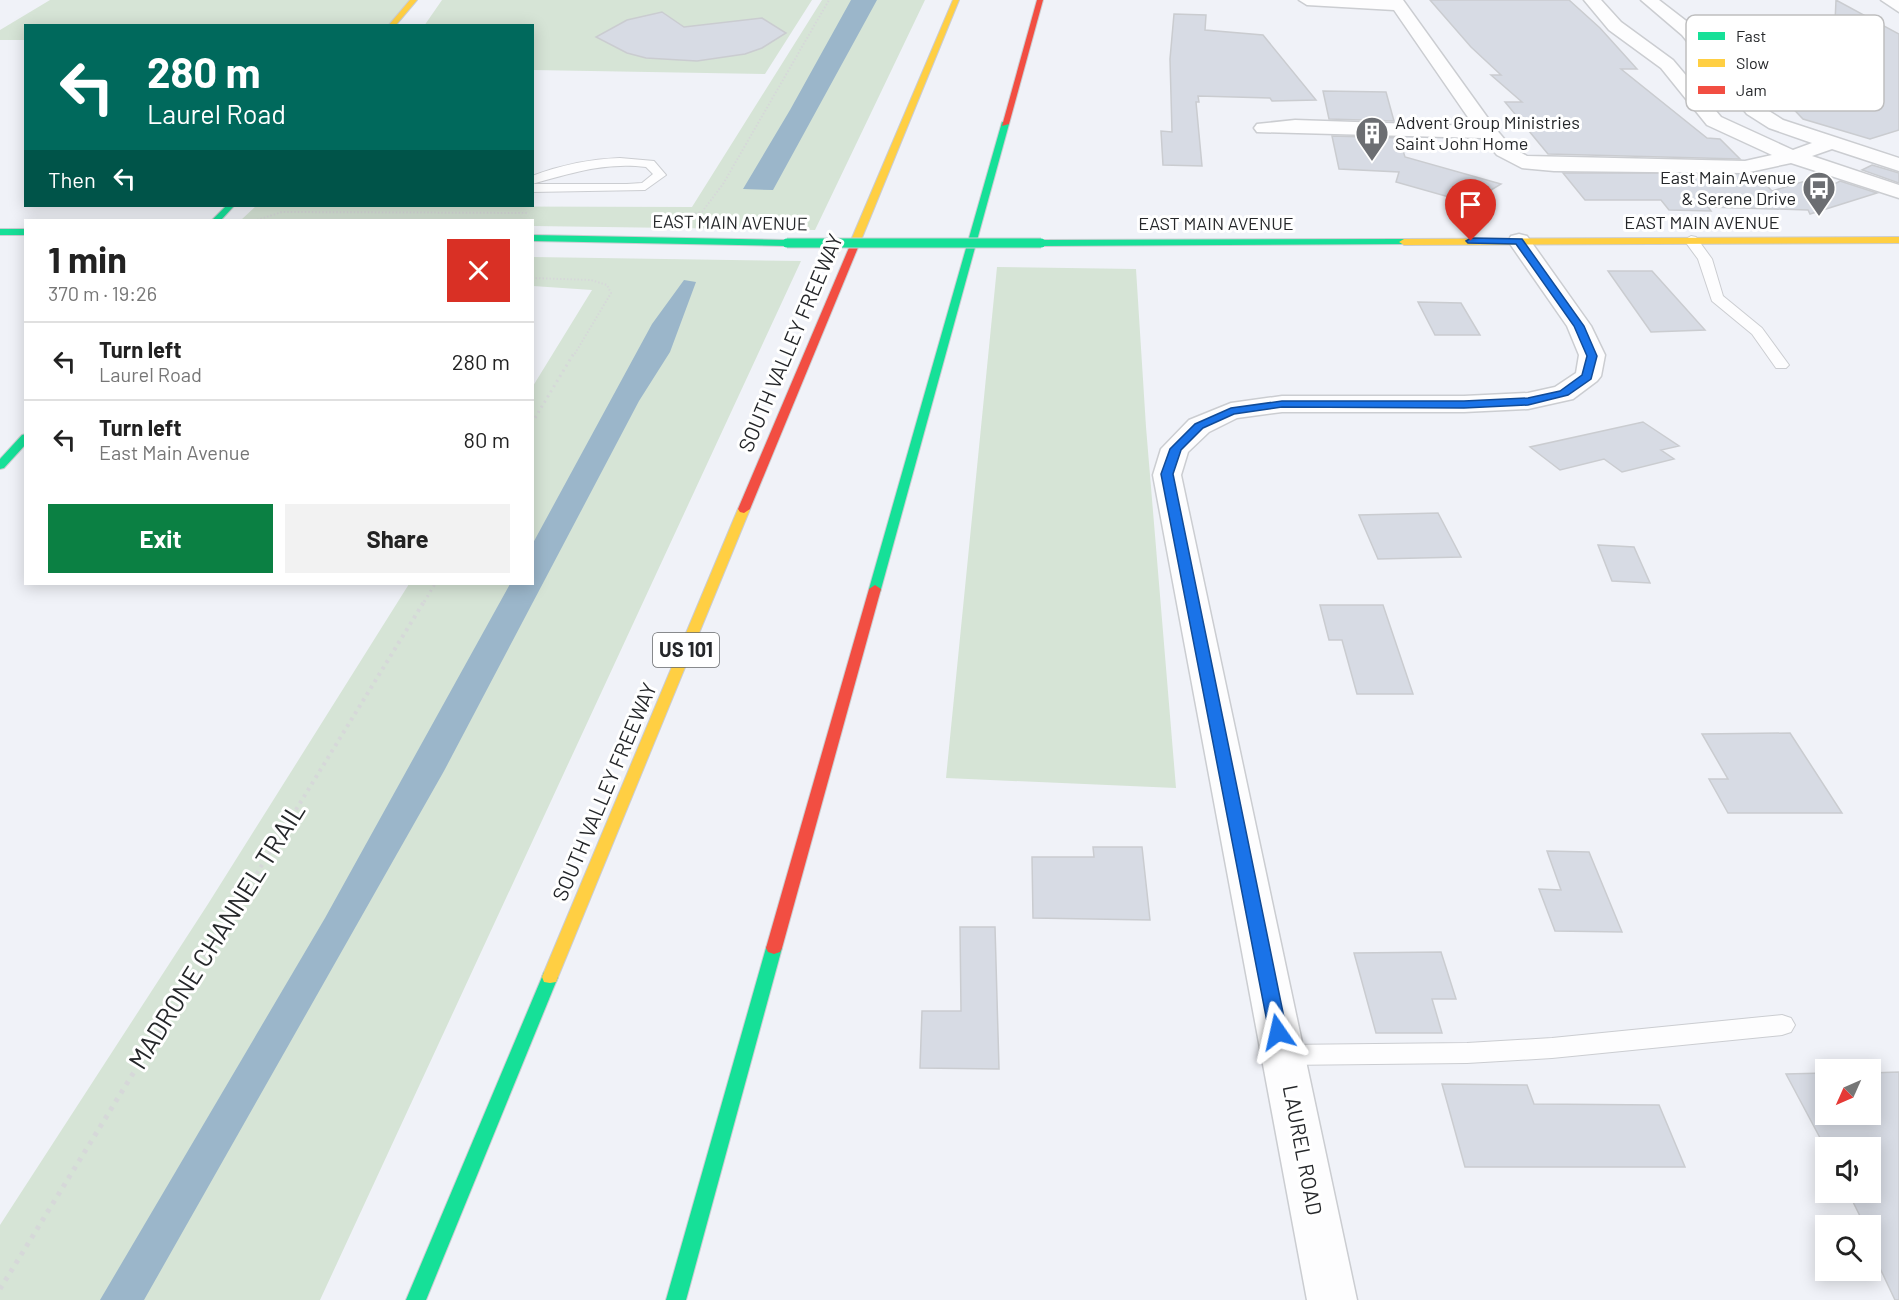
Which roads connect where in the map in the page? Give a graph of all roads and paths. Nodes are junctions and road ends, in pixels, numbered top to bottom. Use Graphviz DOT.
graph roads {
  1 [pos="414,0"];
  2 [pos="956,0"];
  3 [pos="1040,0"];
  4 [pos="1307,0"];
  5 [pos="1592,0"];
  6 [pos="1649,0"];
  7 [pos="1889,0"];
  8 [pos="1396,2"];
  9 [pos="1899,7"];
  10 [pos="393,24"];
  11 [pos="1686,29"];
  12 [pos="1686,87"];
  13 [pos="1706,111"];
  14 [pos="1756,111"];
  15 [pos="1264,128"];
  16 [pos="1488,132"];
  17 [pos="1830,143"];
  18 [pos="1792,157"];
  19 [pos="1899,165"];
  20 [pos="534,179"];
  21 [pos="534,188"];
  22 [pos="1899,192"];
  23 [pos="229,207"];
  24 [pos="217,219"];
  25 [pos="0,232"];
  26 [pos="24,232"];
  27 [pos="534,238"];
  28 [pos="1691,240"];
  29 [pos="1899,240"];
  30 [pos="1519,241"];
  31 [pos="534,278"];
  32 [pos="1781,365"];
  33 [pos="534,420"];
  34 [pos="24,439"];
  35 [pos="0,466"];
  36 [pos="434,585"];
  37 [pos="1782,1025"];
  38 [pos="1283,1055"];
  39 [pos="0,1289"];
  40 [pos="416,1300"];
  41 [pos="676,1300"];
  42 [pos="1332,1300"];
  1 -- 10 [label="main road"];
  2 -- 40 [label="main road, SOUTH VALLEY FREEWAY / US 101"];
  3 -- 41 [label="main road"];
  4 -- 8 [label="street"];
  5 -- 12 [label="street"];
  6 -- 11 [label="street"];
  7 -- 9 [label="street"];
  8 -- 16 [label="street"];
  13 -- 18 [label="street"];
  14 -- 17 [label="street"];
  15 -- 16 [label="street"];
  16 -- 18 [label="street"];
  17 -- 18 [label="street"];
  17 -- 19 [label="street"];
  18 -- 22 [label="street"];
  20 -- 21 [label="lane"];
  23 -- 24 [label="main road"];
  25 -- 26 [label="main road"];
  27 -- 30 [label="main road, EAST MAIN AVENUE, bridge"];
  28 -- 29 [label="main road, EAST MAIN AVENUE"];
  28 -- 30 [label="main road, EAST MAIN AVENUE"];
  28 -- 32 [label="lane"];
  30 -- 38 [label="street, LAUREL ROAD"];
  31 -- 33 [label="path"];
  34 -- 35 [label="main road"];
  36 -- 39 [label="path, MADRONE CHANNEL TRAIL"];
  37 -- 38 [label="lane"];
  38 -- 42 [label="street, LAUREL ROAD"];
}
